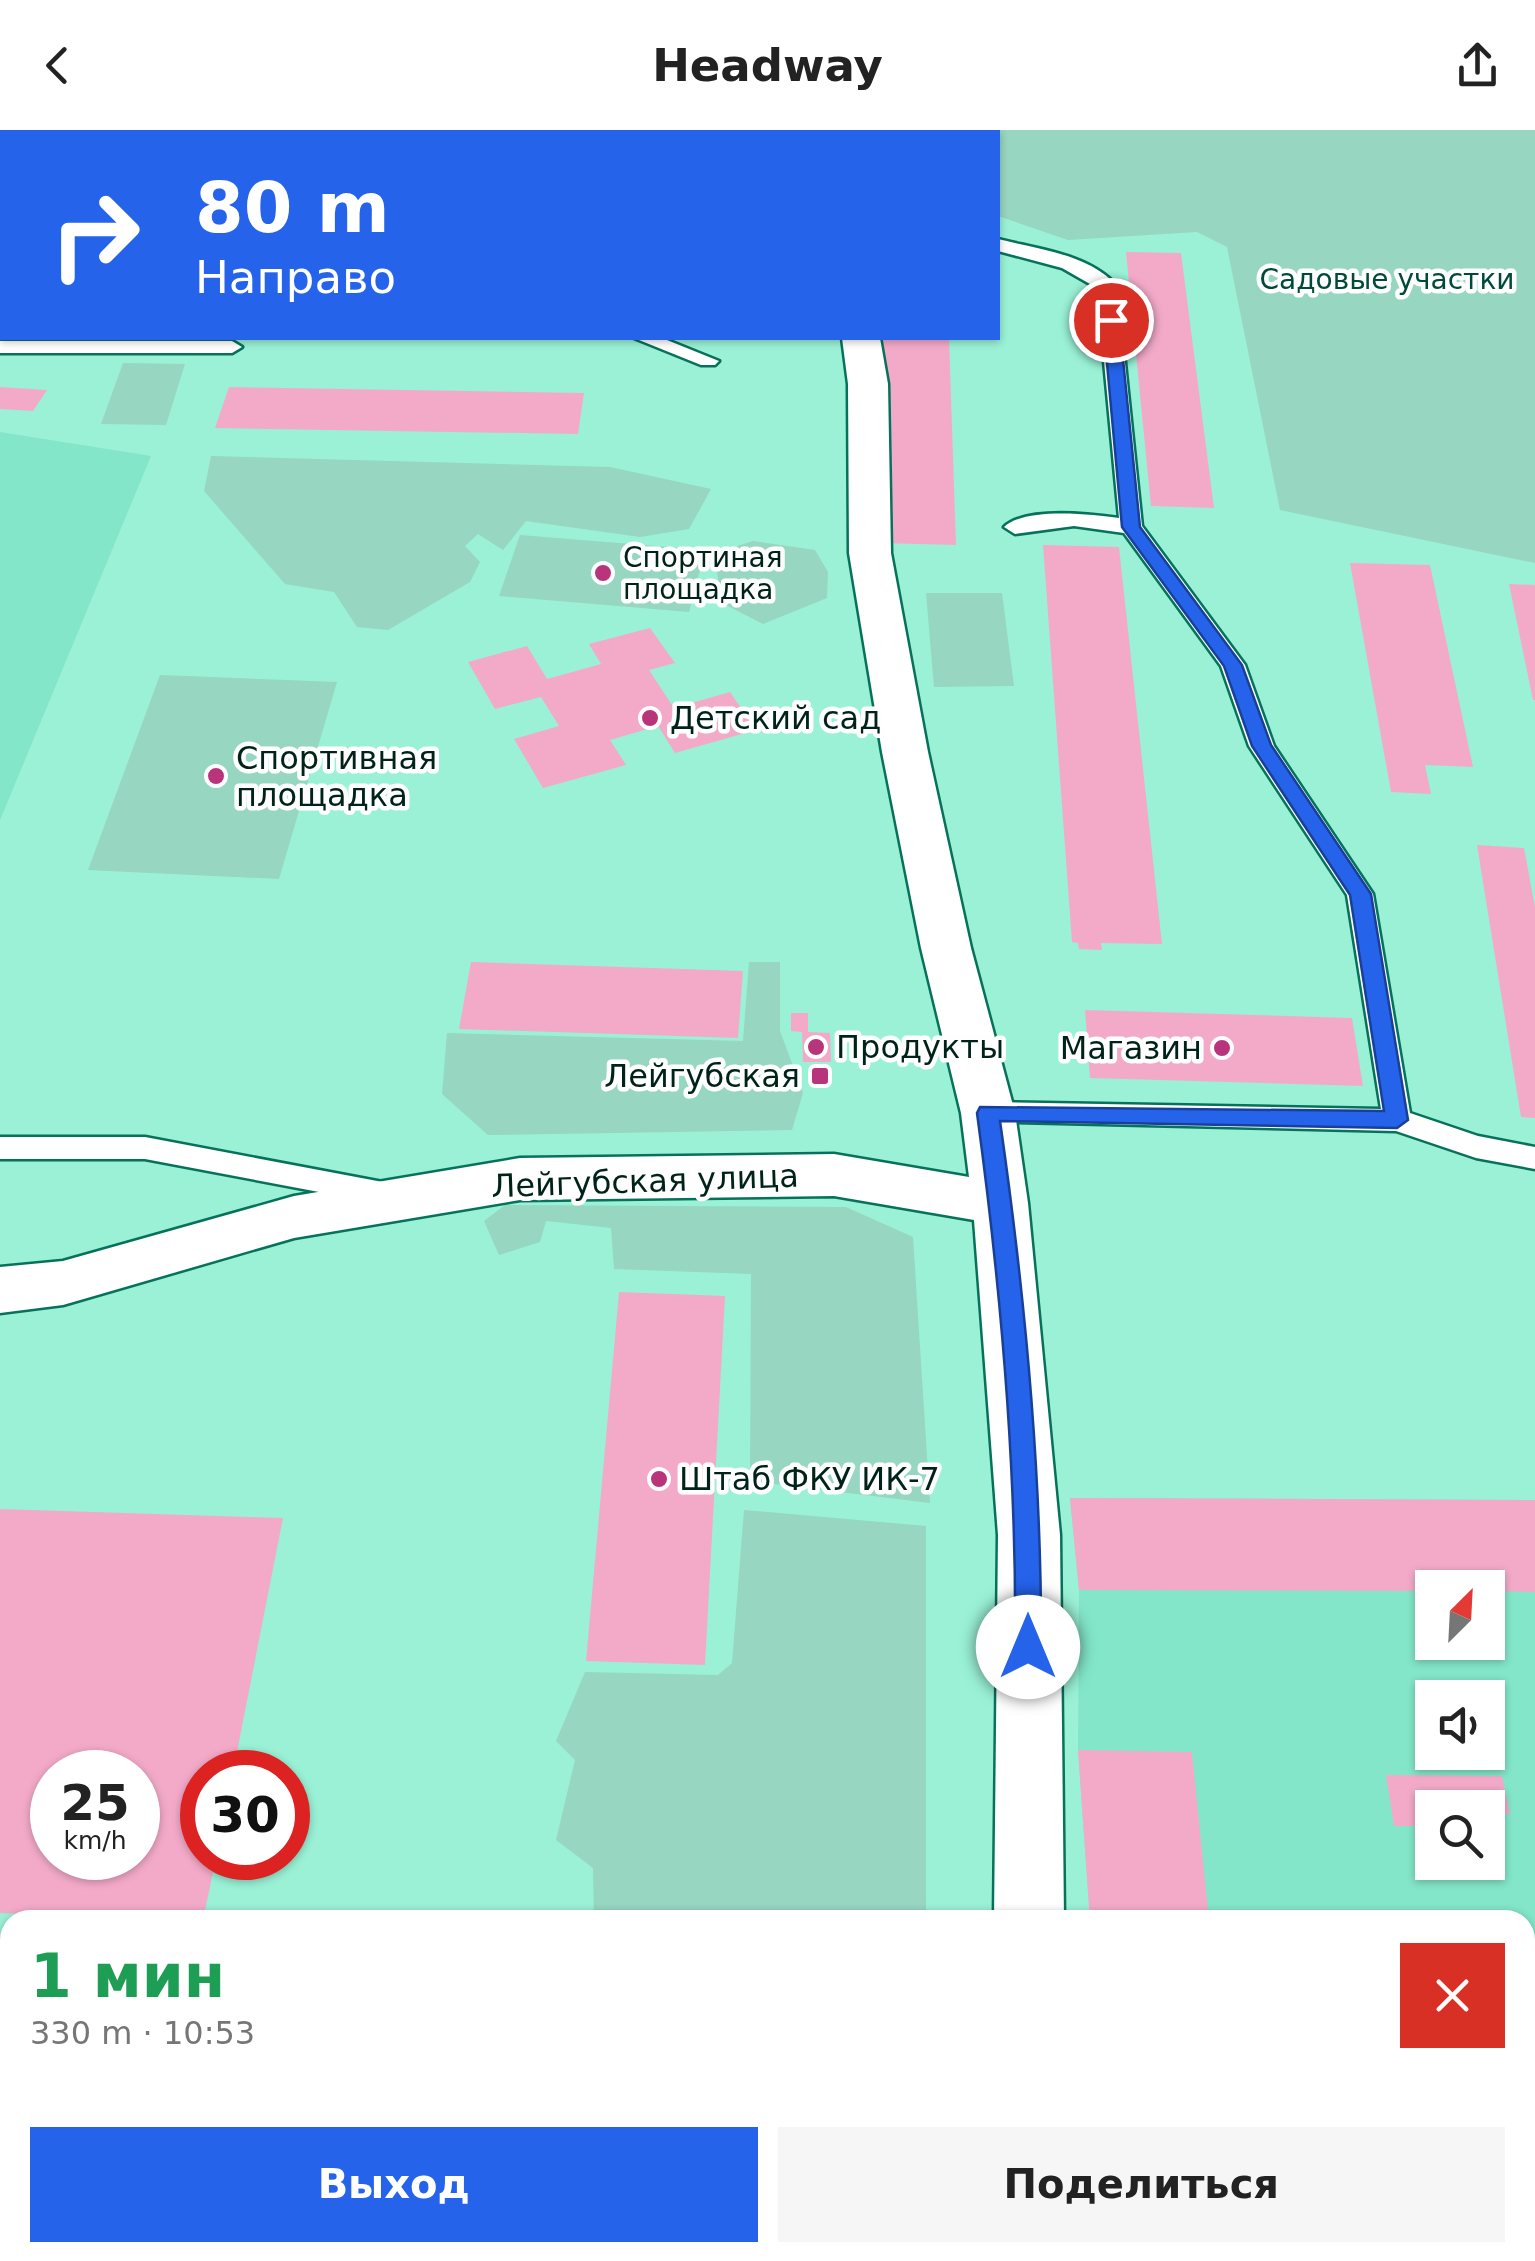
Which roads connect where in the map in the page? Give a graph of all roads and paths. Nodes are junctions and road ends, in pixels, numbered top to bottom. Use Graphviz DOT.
graph roads {
  1 [pos="1000,246"];
  2 [pos="650,340"];
  3 [pos="861,340"];
  4 [pos="0,346"];
  5 [pos="232,348"];
  6 [pos="708,360"];
  7 [pos="1016,526"];
  8 [pos="1131,527"];
  9 [pos="988,1113"];
  10 [pos="1397,1120"];
  11 [pos="0,1148"];
  12 [pos="1535,1158"];
  13 [pos="403,1197"];
  14 [pos="1000,1204"];
  15 [pos="0,1290"];
  16 [pos="1029,1910"];
  1 -- 8 [label="lane"];
  2 -- 6 [label="lane"];
  3 -- 9 [label="street"];
  4 -- 5 [label="lane"];
  7 -- 8 [label="lane"];
  8 -- 10 [label="lane"];
  9 -- 10 [label="lane"];
  9 -- 14 [label="street"];
  10 -- 12 [label="lane"];
  11 -- 13 [label="lane"];
  13 -- 14 [label="street, Лейгубская улица"];
  13 -- 15 [label="street, Лейгубская улица"];
  14 -- 16 [label="street"];
}
